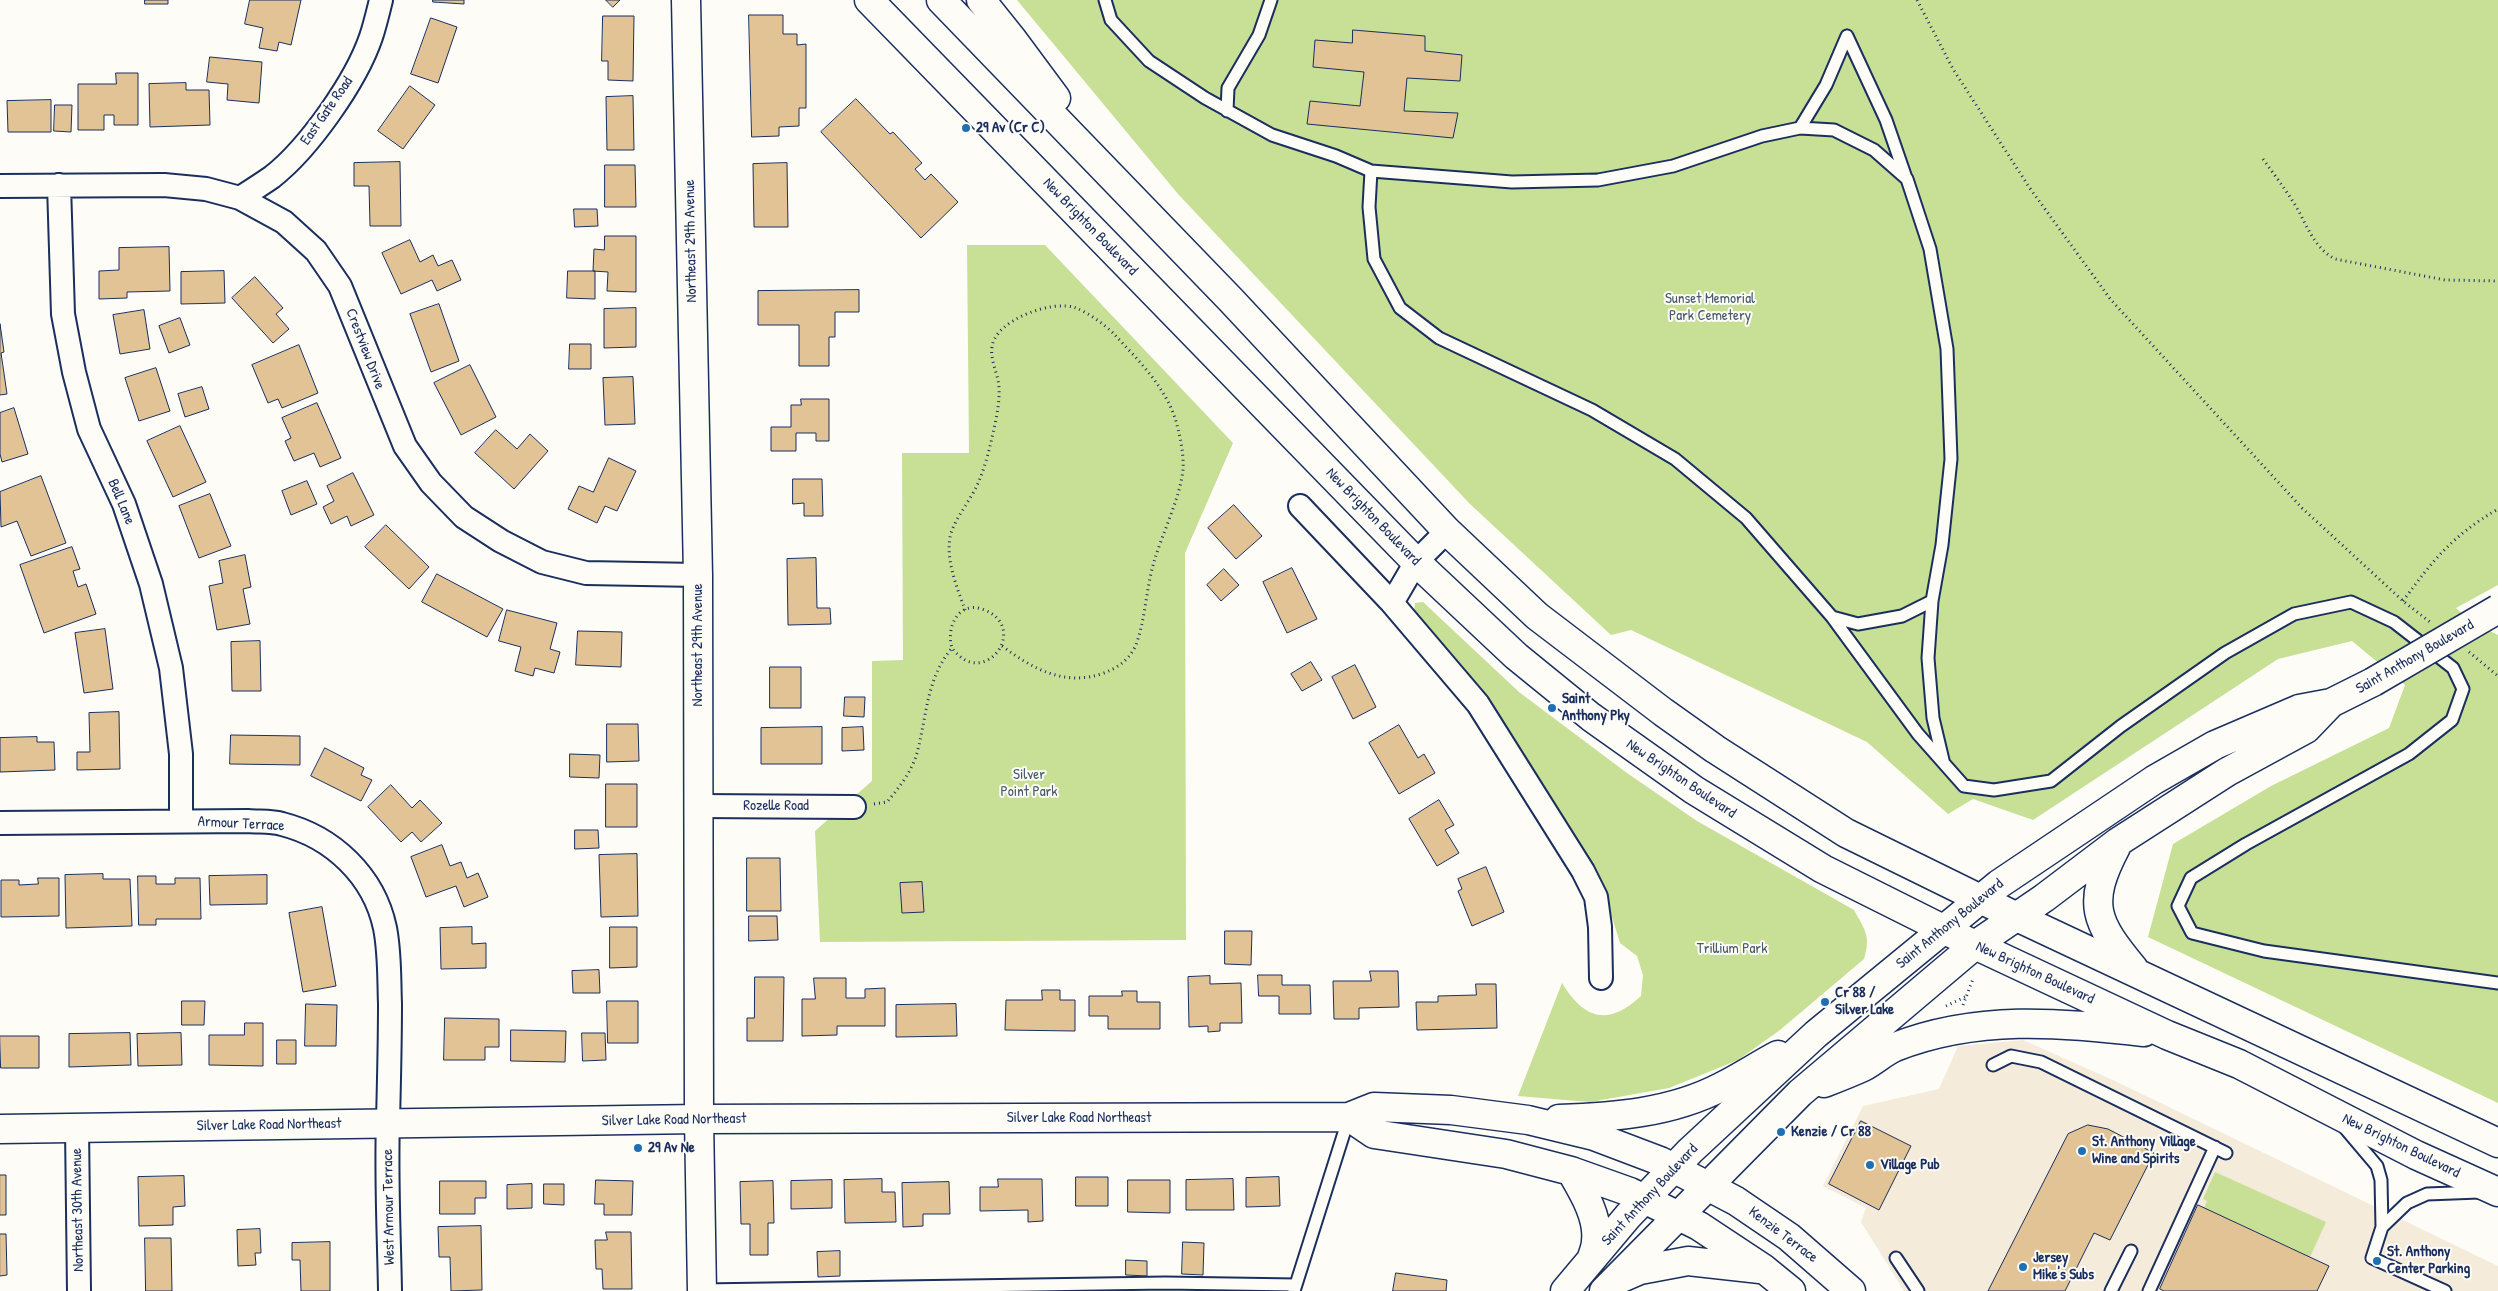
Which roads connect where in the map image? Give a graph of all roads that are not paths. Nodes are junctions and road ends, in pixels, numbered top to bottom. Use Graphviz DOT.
graph roads {
  1 [pos="381,0"];
  2 [pos="869,0"];
  3 [pos="941,0"];
  4 [pos="981,0"];
  5 [pos="1104,0"];
  6 [pos="1271,0"];
  7 [pos="687,3"];
  8 [pos="1227,110"];
  9 [pos="1800,128"];
  10 [pos="1371,171"];
  11 [pos="1114,178"];
  12 [pos="1907,180"];
  13 [pos="59,185"];
  14 [pos="0,186"];
  15 [pos="240,198"];
  16 [pos="1300,506"];
  17 [pos="1447,531"];
  18 [pos="1416,562"];
  19 [pos="698,575"];
  20 [pos="1932,601"];
  21 [pos="1392,604"];
  22 [pos="2498,610"];
  23 [pos="1832,617"];
  24 [pos="2331,703"];
  25 [pos="1943,763"];
  26 [pos="698,806"];
  27 [pos="854,807"];
  28 [pos="181,821"];
  29 [pos="0,823"];
  30 [pos="2118,842"];
  31 [pos="1980,899"];
  32 [pos="2017,917"];
  33 [pos="1943,929"];
  34 [pos="1975,945"];
  35 [pos="2138,974"];
  36 [pos="1601,978"];
  37 [pos="2498,983"];
  38 [pos="1816,1034"];
  39 [pos="2168,1035"];
  40 [pos="1993,1065"];
  41 [pos="1800,1093"];
  42 [pos="2331,1111"];
  43 [pos="1349,1117"];
  44 [pos="699,1119"];
  45 [pos="1528,1120"];
  46 [pos="388,1124"];
  47 [pos="77,1128"];
  48 [pos="0,1129"];
  49 [pos="2498,1143"];
  50 [pos="2215,1147"];
  51 [pos="2226,1153"];
  52 [pos="1571,1171"];
  53 [pos="1691,1178"];
  54 [pos="2496,1192"];
  55 [pos="1661,1207"];
  56 [pos="2382,1227"];
  57 [pos="2131,1251"];
  58 [pos="1896,1258"];
  59 [pos="1591,1260"];
  60 [pos="1764,1269"];
  61 [pos="1610,1286"];
  62 [pos="1295,1288"];
  63 [pos="702,1290"];
  64 [pos="79,1291"];
  65 [pos="390,1291"];
  66 [pos="1565,1291"];
  67 [pos="1791,1291"];
  68 [pos="1851,1291"];
  69 [pos="1918,1291"];
  70 [pos="2111,1291"];
  71 [pos="2150,1291"];
  72 [pos="2445,1291"];
  1 -- 15 [label="street, East Gate Road"];
  2 -- 18 [label="main road, New Brighton Boulevard"];
  3 -- 11 [label="main road"];
  4 -- 11 [label="main road"];
  5 -- 8 [label="lane"];
  6 -- 8 [label="lane"];
  7 -- 19 [label="main road, Northeast 29th Avenue"];
  8 -- 10 [label="lane"];
  9 -- 10 [label="lane"];
  9 -- 12 [label="lane"];
  9 -- 12 [label="lane"];
  10 -- 23 [label="lane"];
  11 -- 17 [label="main road"];
  12 -- 20 [label="lane"];
  13 -- 14 [label="street, Crestview Drive"];
  13 -- 15 [label="street, Crestview Drive"];
  13 -- 28 [label="street, Bell Lane"];
  15 -- 19 [label="street, Crestview Drive"];
  16 -- 21 [label="street"];
  17 -- 18 [label="street"];
  17 -- 31 [label="main road"];
  18 -- 21 [label="street"];
  18 -- 33 [label="main road, New Brighton Boulevard"];
  19 -- 26 [label="main road, Northeast 29th Avenue"];
  20 -- 23 [label="lane"];
  20 -- 25 [label="lane"];
  21 -- 36 [label="street"];
  22 -- 24 [label="main road, Saint Anthony Boulevard, bridge"];
  23 -- 25 [label="lane"];
  24 -- 30 [label="main road, Saint Anthony Boulevard"];
  24 -- 31 [label="main road, Saint Anthony Boulevard"];
  25 -- 37 [label="lane"];
  26 -- 27 [label="street, Rozelle Road"];
  26 -- 44 [label="main road, Northeast 29th Avenue"];
  28 -- 29 [label="street, Armour Terrace"];
  28 -- 46 [label="street, Armour Terrace"];
  30 -- 32 [label="main road, Saint Anthony Boulevard"];
  30 -- 35 [label="main road"];
  31 -- 32 [label="main road"];
  31 -- 33 [label="main road, Saint Anthony Boulevard"];
  32 -- 34 [label="main road, Saint Anthony Boulevard"];
  32 -- 35 [label="main road"];
  33 -- 34 [label="main road, New Brighton Boulevard"];
  33 -- 38 [label="main road, Saint Anthony Boulevard"];
  34 -- 39 [label="main road, New Brighton Boulevard"];
  34 -- 41 [label="main road, Saint Anthony Boulevard"];
  35 -- 49 [label="main road"];
  38 -- 45 [label="main road"];
  38 -- 53 [label="main road, Saint Anthony Boulevard"];
  39 -- 41 [label="main road"];
  39 -- 42 [label="main road, New Brighton Boulevard"];
  40 -- 50 [label="lane"];
  41 -- 53 [label="main road, Saint Anthony Boulevard"];
  42 -- 54 [label="main road, New Brighton Boulevard"];
  42 -- 56 [label="lane"];
  43 -- 44 [label="main road, Silver Lake Road Northeast"];
  43 -- 45 [label="main road, Silver Lake Road Northeast"];
  43 -- 52 [label="main road"];
  43 -- 62 [label="lane"];
  44 -- 46 [label="main road, Silver Lake Road Northeast"];
  44 -- 63 [label="main road, Northeast 29th Avenue"];
  45 -- 53 [label="main road, Silver Lake Road Northeast"];
  46 -- 47 [label="main road, Silver Lake Road Northeast"];
  46 -- 65 [label="street, West Armour Terrace"];
  47 -- 48 [label="main road, Silver Lake Road Northeast"];
  47 -- 64 [label="street, Northeast 30th Avenue"];
  50 -- 51 [label="lane"];
  50 -- 71 [label="lane"];
  52 -- 55 [label="main road"];
  52 -- 59 [label="main road"];
  53 -- 55 [label="main road, Saint Anthony Boulevard"];
  53 -- 55 [label="main road, Saint Anthony Boulevard"];
  53 -- 68 [label="main road, Kenzie Terrace"];
  54 -- 56 [label="lane"];
  55 -- 59 [label="main road, Saint Anthony Boulevard"];
  55 -- 60 [label="main road"];
  55 -- 61 [label="main road, Saint Anthony Boulevard"];
  56 -- 72 [label="lane"];
  57 -- 70 [label="lane"];
  58 -- 69 [label="lane"];
  59 -- 66 [label="main road, Saint Anthony Boulevard"];
  60 -- 61 [label="main road"];
  60 -- 67 [label="main road"];
  62 -- 63 [label="lane"];
}
